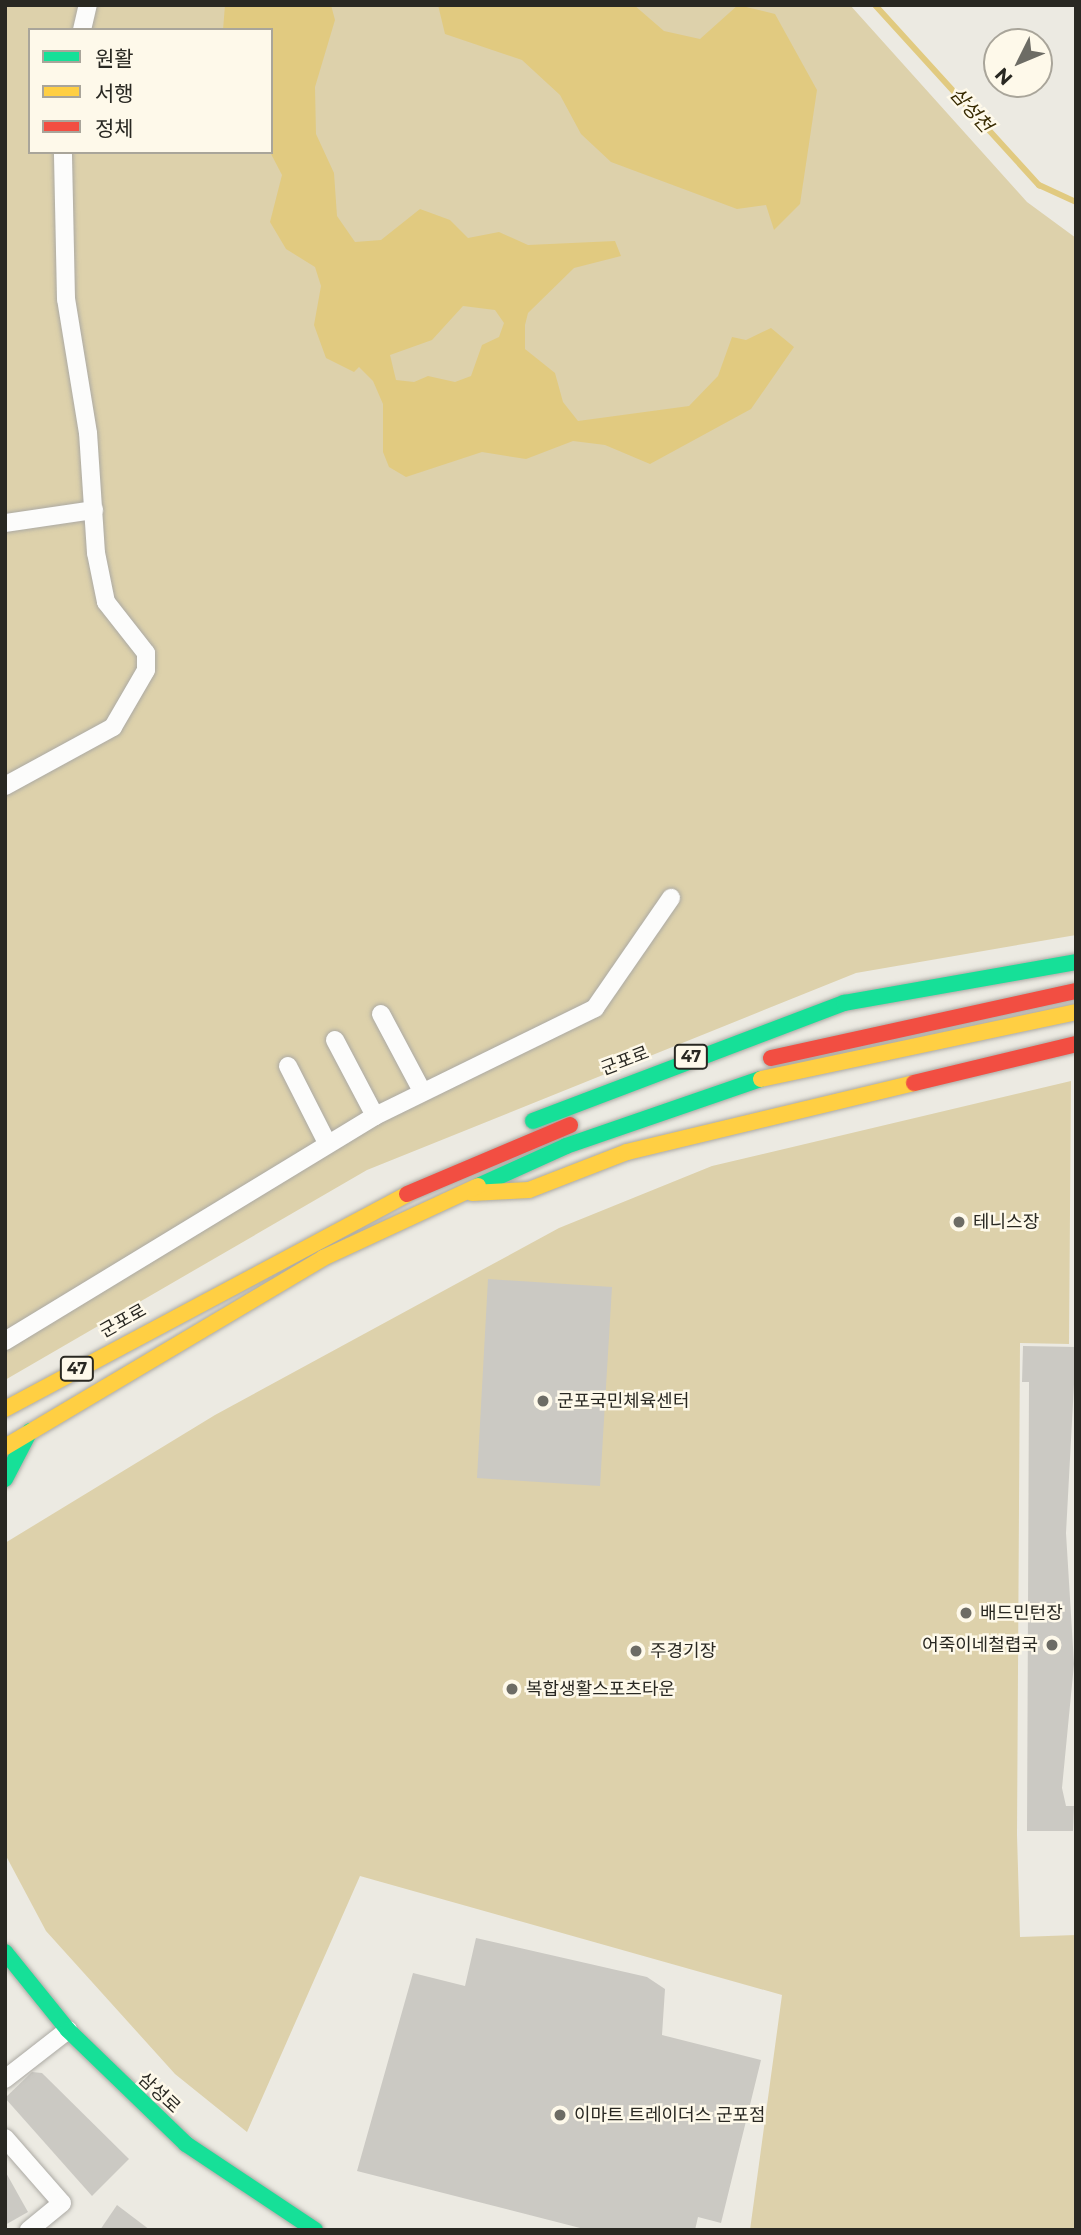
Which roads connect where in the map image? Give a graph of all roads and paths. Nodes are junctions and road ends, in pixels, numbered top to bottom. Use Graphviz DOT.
graph roads {
  1 [pos="88,5"];
  2 [pos="82,28"];
  3 [pos="63,154"];
  4 [pos="94,510"];
  5 [pos="5,523"];
  6 [pos="5,786"];
  7 [pos="671,898"];
  8 [pos="1076,962"];
  9 [pos="1076,991"];
  10 [pos="1076,1012"];
  11 [pos="381,1014"];
  12 [pos="335,1040"];
  13 [pos="1076,1044"];
  14 [pos="288,1066"];
  15 [pos="422,1091"];
  16 [pos="375,1116"];
  17 [pos="327,1143"];
  18 [pos="452,1194"];
  19 [pos="335,1228"];
  20 [pos="148,1328"];
  21 [pos="5,1342"];
  22 [pos="5,1409"];
  23 [pos="60,1414"];
  24 [pos="30,1432"];
  25 [pos="5,1447"];
  26 [pos="5,1479"];
  27 [pos="5,1952"];
  28 [pos="68,2030"];
  29 [pos="5,2079"];
  30 [pos="5,2138"];
  31 [pos="29,2230"];
  32 [pos="315,2230"];
  1 -- 2 [label="street"];
  3 -- 4 [label="street"];
  4 -- 5 [label="street"];
  4 -- 6 [label="street"];
  7 -- 15 [label="street"];
  8 -- 19 [label="main road, 군포로 / 47"];
  9 -- 19 [label="main road, 군포로 / 47"];
  10 -- 18 [label="main road, 47"];
  11 -- 15 [label="street"];
  12 -- 16 [label="street"];
  13 -- 18 [label="main road, 47"];
  14 -- 17 [label="street"];
  15 -- 16 [label="street"];
  16 -- 17 [label="street"];
  17 -- 21 [label="street"];
  18 -- 23 [label="main road, 47"];
  19 -- 20 [label="main road, 군포로 / 47"];
  20 -- 22 [label="main road, 군포로 / 47"];
  20 -- 23 [label="main road"];
  23 -- 24 [label="main road, 47"];
  24 -- 25 [label="main road, 47"];
  24 -- 26 [label="main road"];
  27 -- 28 [label="main road, 삼성로"];
  28 -- 29 [label="street"];
  28 -- 32 [label="main road, 삼성로"];
  30 -- 31 [label="street"];
}
